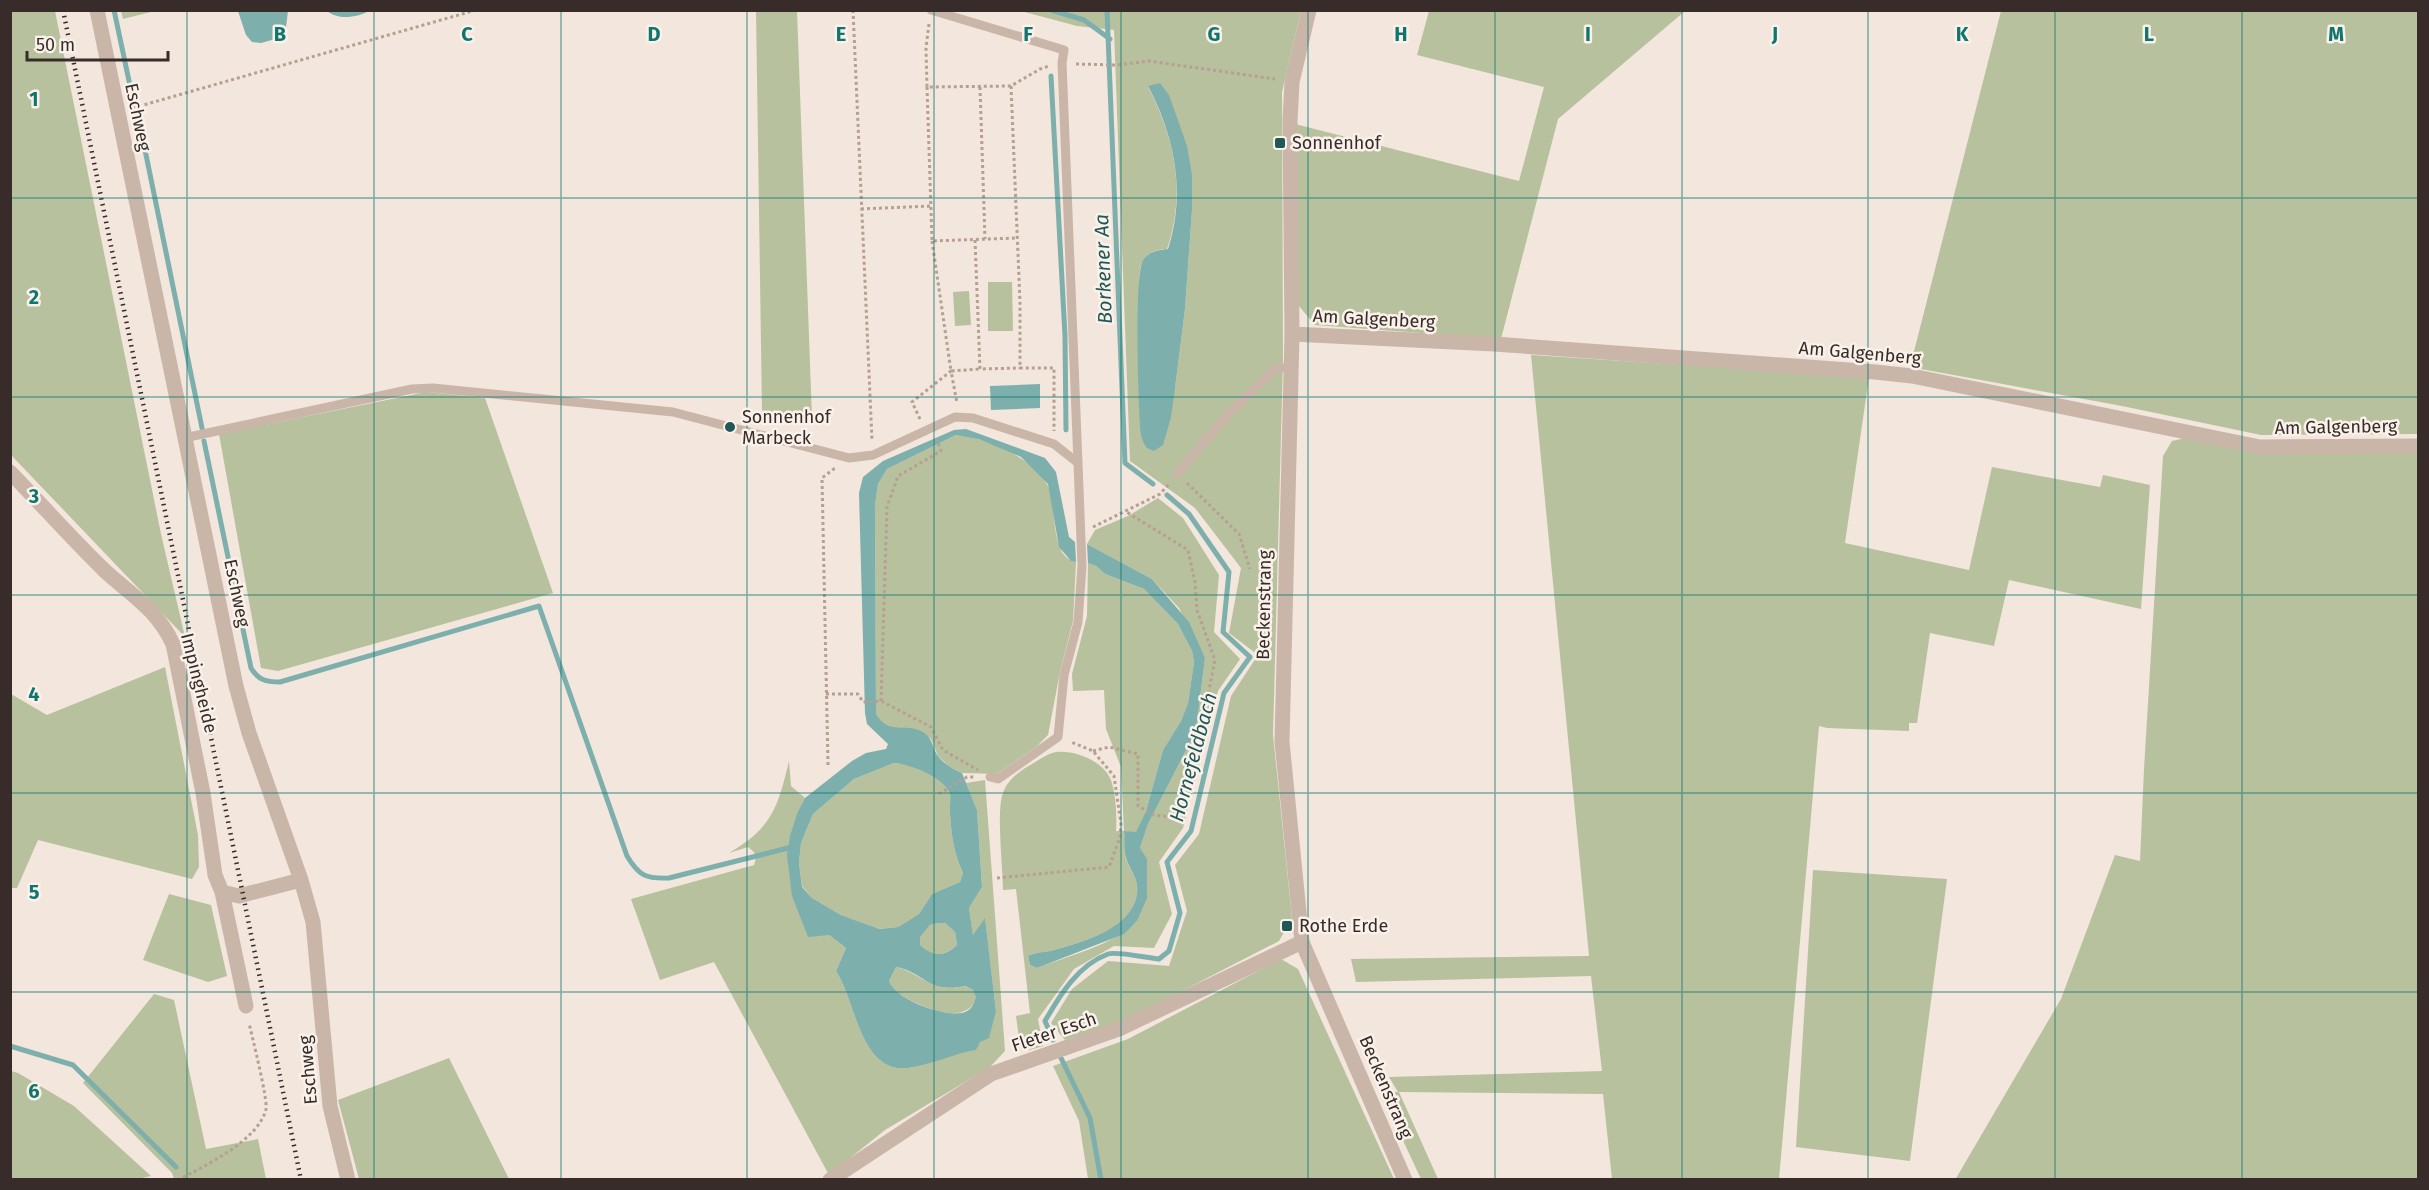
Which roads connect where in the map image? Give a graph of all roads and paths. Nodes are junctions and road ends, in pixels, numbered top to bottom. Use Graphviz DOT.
graph roads {
  1 [pos="97,10"];
  2 [pos="476,10"];
  3 [pos="853,10"];
  4 [pos="1309,10"];
  5 [pos="931,11"];
  6 [pos="1062,63"];
  7 [pos="1292,82"];
  8 [pos="1011,86"];
  9 [pos="927,87"];
  10 [pos="980,87"];
  11 [pos="117,113"];
  12 [pos="930,206"];
  13 [pos="861,209"];
  14 [pos="1017,238"];
  15 [pos="985,239"];
  16 [pos="975,240"];
  17 [pos="932,241"];
  18 [pos="1292,334"];
  19 [pos="1020,368"];
  20 [pos="1290,368"];
  21 [pos="981,369"];
  22 [pos="951,371"];
  23 [pos="956,417"];
  24 [pos="925,432"];
  25 [pos="184,438"];
  26 [pos="1054,444"];
  27 [pos="939,446"];
  28 [pos="2418,446"];
  29 [pos="873,455"];
  30 [pos="849,458"];
  31 [pos="1078,463"];
  32 [pos="10,472"];
  33 [pos="1177,474"];
  34 [pos="1125,511"];
  35 [pos="1081,537"];
  36 [pos="1250,569"];
  37 [pos="826,694"];
  38 [pos="881,702"];
  39 [pos="1058,737"];
  40 [pos="1093,752"];
  41 [pos="828,765"];
  42 [pos="967,777"];
  43 [pos="990,777"];
  44 [pos="939,794"];
  45 [pos="997,878"];
  46 [pos="301,880"];
  47 [pos="222,892"];
  48 [pos="1302,942"];
  49 [pos="246,1006"];
  50 [pos="178,1179"];
  51 [pos="348,1179"];
  52 [pos="830,1179"];
  53 [pos="1405,1179"];
  1 -- 11 [label="street, Eschweg"];
  2 -- 11 [label="path"];
  3 -- 13 [label="path"];
  4 -- 7 [label="street, Beckenstrang"];
  5 -- 6 [label="lane"];
  5 -- 9 [label="path"];
  6 -- 7 [label="path"];
  6 -- 8 [label="path"];
  6 -- 31 [label="lane"];
  7 -- 18 [label="street, Beckenstrang"];
  8 -- 10 [label="path"];
  8 -- 14 [label="path"];
  9 -- 10 [label="path"];
  9 -- 12 [label="path"];
  10 -- 15 [label="path"];
  11 -- 25 [label="street, Eschweg"];
  12 -- 13 [label="path"];
  12 -- 17 [label="path"];
  13 -- 29 [label="path"];
  14 -- 15 [label="path"];
  14 -- 19 [label="path"];
  15 -- 16 [label="path"];
  16 -- 17 [label="path"];
  16 -- 21 [label="path"];
  17 -- 22 [label="path"];
  18 -- 20 [label="street, Beckenstrang"];
  18 -- 28 [label="street, Am Galgenberg"];
  19 -- 21 [label="path"];
  19 -- 26 [label="path"];
  20 -- 33 [label="lane"];
  20 -- 48 [label="street, Beckenstrang"];
  21 -- 22 [label="path"];
  22 -- 23 [label="path"];
  22 -- 24 [label="path"];
  23 -- 24 [label="lane"];
  23 -- 26 [label="lane"];
  24 -- 29 [label="lane"];
  25 -- 30 [label="lane"];
  25 -- 46 [label="street, Eschweg"];
  26 -- 31 [label="lane"];
  27 -- 38 [label="path"];
  29 -- 30 [label="lane"];
  30 -- 37 [label="path"];
  31 -- 35 [label="lane"];
  32 -- 47 [label="street, Impingheide"];
  33 -- 34 [label="path"];
  33 -- 36 [label="path"];
  34 -- 35 [label="path"];
  34 -- 40 [label="path"];
  35 -- 39 [label="lane"];
  37 -- 38 [label="path"];
  37 -- 41 [label="path"];
  38 -- 43 [label="path"];
  39 -- 40 [label="path"];
  39 -- 43 [label="lane"];
  40 -- 45 [label="path"];
  42 -- 44 [label="path"];
  46 -- 47 [label="street"];
  46 -- 51 [label="street, Eschweg"];
  47 -- 49 [label="street, Impingheide"];
  48 -- 52 [label="street, Fleter Esch"];
  48 -- 53 [label="street, Beckenstrang"];
  49 -- 50 [label="path"];
}
